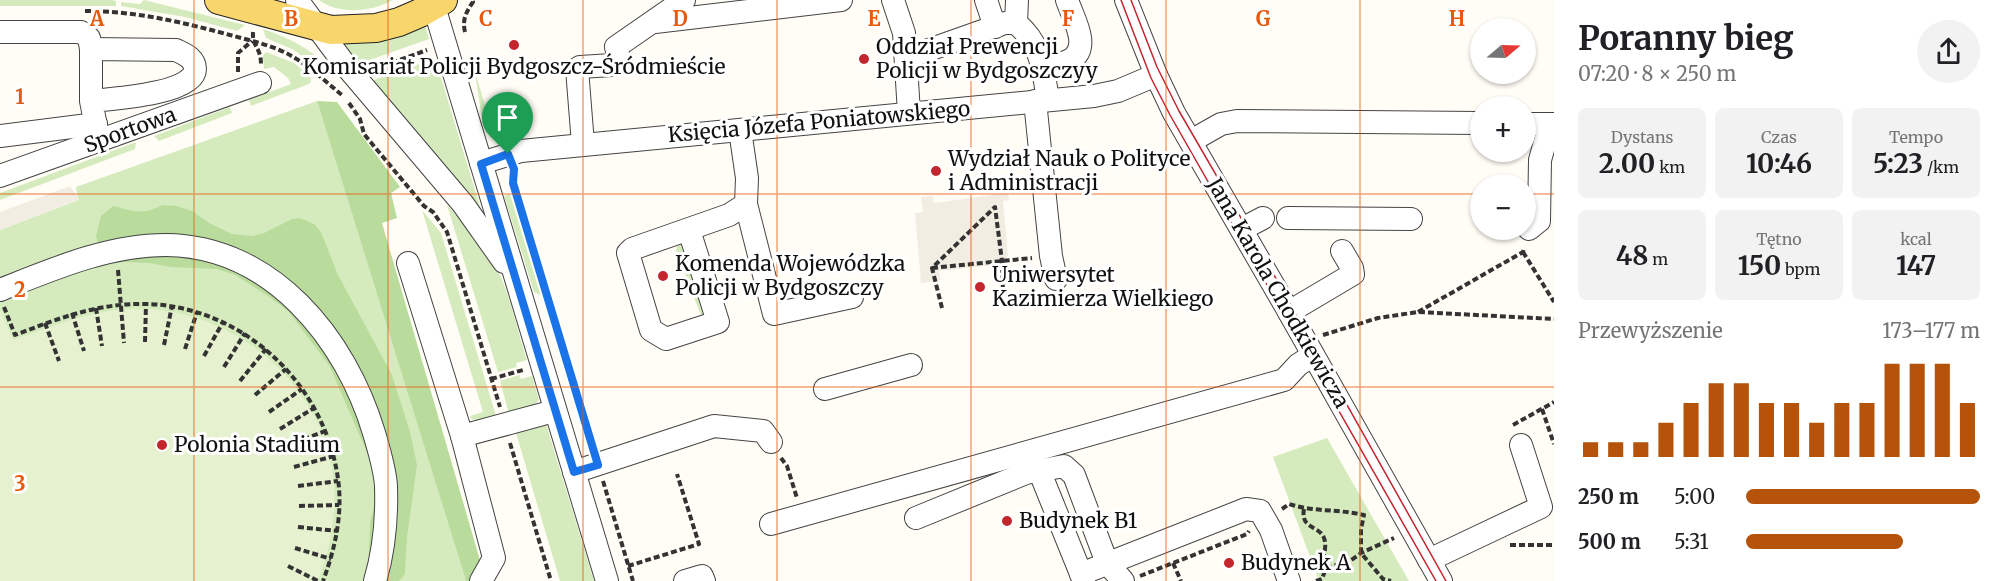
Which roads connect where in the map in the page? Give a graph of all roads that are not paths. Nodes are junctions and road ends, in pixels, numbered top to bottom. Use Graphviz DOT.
graph roads {
  1 [pos="219,0"];
  2 [pos="297,0"];
  3 [pos="684,0"];
  4 [pos="841,0"];
  5 [pos="893,0"];
  6 [pos="986,0"];
  7 [pos="1017,0"];
  8 [pos="1067,0"];
  9 [pos="1126,0"];
  10 [pos="436,2"];
  11 [pos="654,22"];
  12 [pos="1005,25"];
  13 [pos="315,26"];
  14 [pos="0,32"];
  15 [pos="91,49"];
  16 [pos="906,58"];
  17 [pos="1042,63"];
  18 [pos="1156,75"];
  19 [pos="260,83"];
  20 [pos="91,101"];
  21 [pos="1041,101"];
  22 [pos="909,112"];
  23 [pos="1470,123"];
  24 [pos="1536,124"];
  25 [pos="1552,124"];
  26 [pos="740,130"];
  27 [pos="97,133"];
  28 [pos="0,136"];
  29 [pos="1191,141"];
  30 [pos="584,144"];
  31 [pos="481,164"];
  32 [pos="0,176"];
  33 [pos="746,204"];
  34 [pos="1263,218"];
  35 [pos="1287,218"];
  36 [pos="1411,219"];
  37 [pos="1536,223"];
  38 [pos="689,230"];
  39 [pos="1242,230"];
  40 [pos="1342,251"];
  41 [pos="408,263"];
  42 [pos="1056,279"];
  43 [pos="516,282"];
  44 [pos="0,290"];
  45 [pos="852,297"];
  46 [pos="1289,312"];
  47 [pos="1318,345"];
  48 [pos="911,365"];
  49 [pos="825,389"];
  50 [pos="554,411"];
  51 [pos="462,436"];
  52 [pos="1514,437"];
  53 [pos="771,442"];
  54 [pos="1039,470"];
  55 [pos="574,472"];
  56 [pos="916,518"];
  57 [pos="771,524"];
  58 [pos="1429,560"];
  59 [pos="1107,563"];
  60 [pos="1083,577"];
  61 [pos="375,581"];
  62 [pos="481,581"];
  63 [pos="607,581"];
  64 [pos="685,581"];
  65 [pos="704,581"];
  66 [pos="1123,581"];
  67 [pos="1289,581"];
  68 [pos="1441,581"];
  1 -- 13 [label="main road"];
  2 -- 13 [label="street"];
  3 -- 11 [label="street"];
  4 -- 11 [label="street"];
  5 -- 16 [label="street"];
  6 -- 12 [label="street"];
  7 -- 12 [label="street"];
  8 -- 17 [label="street"];
  9 -- 18 [label="street, Jana Karola Chodkiewicza"];
  10 -- 13 [label="main road"];
  10 -- 31 [label="street"];
  11 -- 30 [label="street"];
  12 -- 16 [label="street"];
  12 -- 17 [label="street"];
  13 -- 43 [label="street"];
  14 -- 15 [label="street"];
  15 -- 20 [label="street"];
  15 -- 20 [label="street"];
  16 -- 22 [label="street"];
  17 -- 21 [label="street"];
  18 -- 21 [label="street, Księcia Józefa Poniatowskiego"];
  18 -- 29 [label="street, Jana Karola Chodkiewicza"];
  19 -- 27 [label="street, Sportowa"];
  20 -- 27 [label="street"];
  21 -- 22 [label="street, Księcia Józefa Poniatowskiego"];
  21 -- 42 [label="street"];
  22 -- 26 [label="street, Księcia Józefa Poniatowskiego"];
  23 -- 29 [label="street"];
  24 -- 25 [label="street"];
  25 -- 37 [label="street"];
  26 -- 30 [label="street, Księcia Józefa Poniatowskiego"];
  26 -- 33 [label="street"];
  27 -- 28 [label="street"];
  27 -- 32 [label="street, Sportowa"];
  29 -- 39 [label="street, Jana Karola Chodkiewicza"];
  30 -- 31 [label="street, Księcia Józefa Poniatowskiego"];
  31 -- 43 [label="street"];
  33 -- 38 [label="street"];
  33 -- 45 [label="street"];
  34 -- 39 [label="street"];
  35 -- 36 [label="street"];
  38 -- 38 [label="street"];
  39 -- 46 [label="street, Jana Karola Chodkiewicza"];
  40 -- 46 [label="street"];
  41 -- 51 [label="street"];
  43 -- 50 [label="street"];
  44 -- 61 [label="street"];
  46 -- 47 [label="street, Jana Karola Chodkiewicza"];
  47 -- 57 [label="street"];
  47 -- 58 [label="street, Jana Karola Chodkiewicza"];
  48 -- 49 [label="street"];
  50 -- 51 [label="street"];
  50 -- 55 [label="street"];
  51 -- 62 [label="street"];
  52 -- 58 [label="street"];
  53 -- 55 [label="street"];
  54 -- 56 [label="street"];
  54 -- 59 [label="street"];
  54 -- 60 [label="street"];
  55 -- 63 [label="street"];
  58 -- 68 [label="street, Jana Karola Chodkiewicza"];
  59 -- 60 [label="street"];
  59 -- 66 [label="street"];
  59 -- 67 [label="street"];
  64 -- 65 [label="street"];
}
